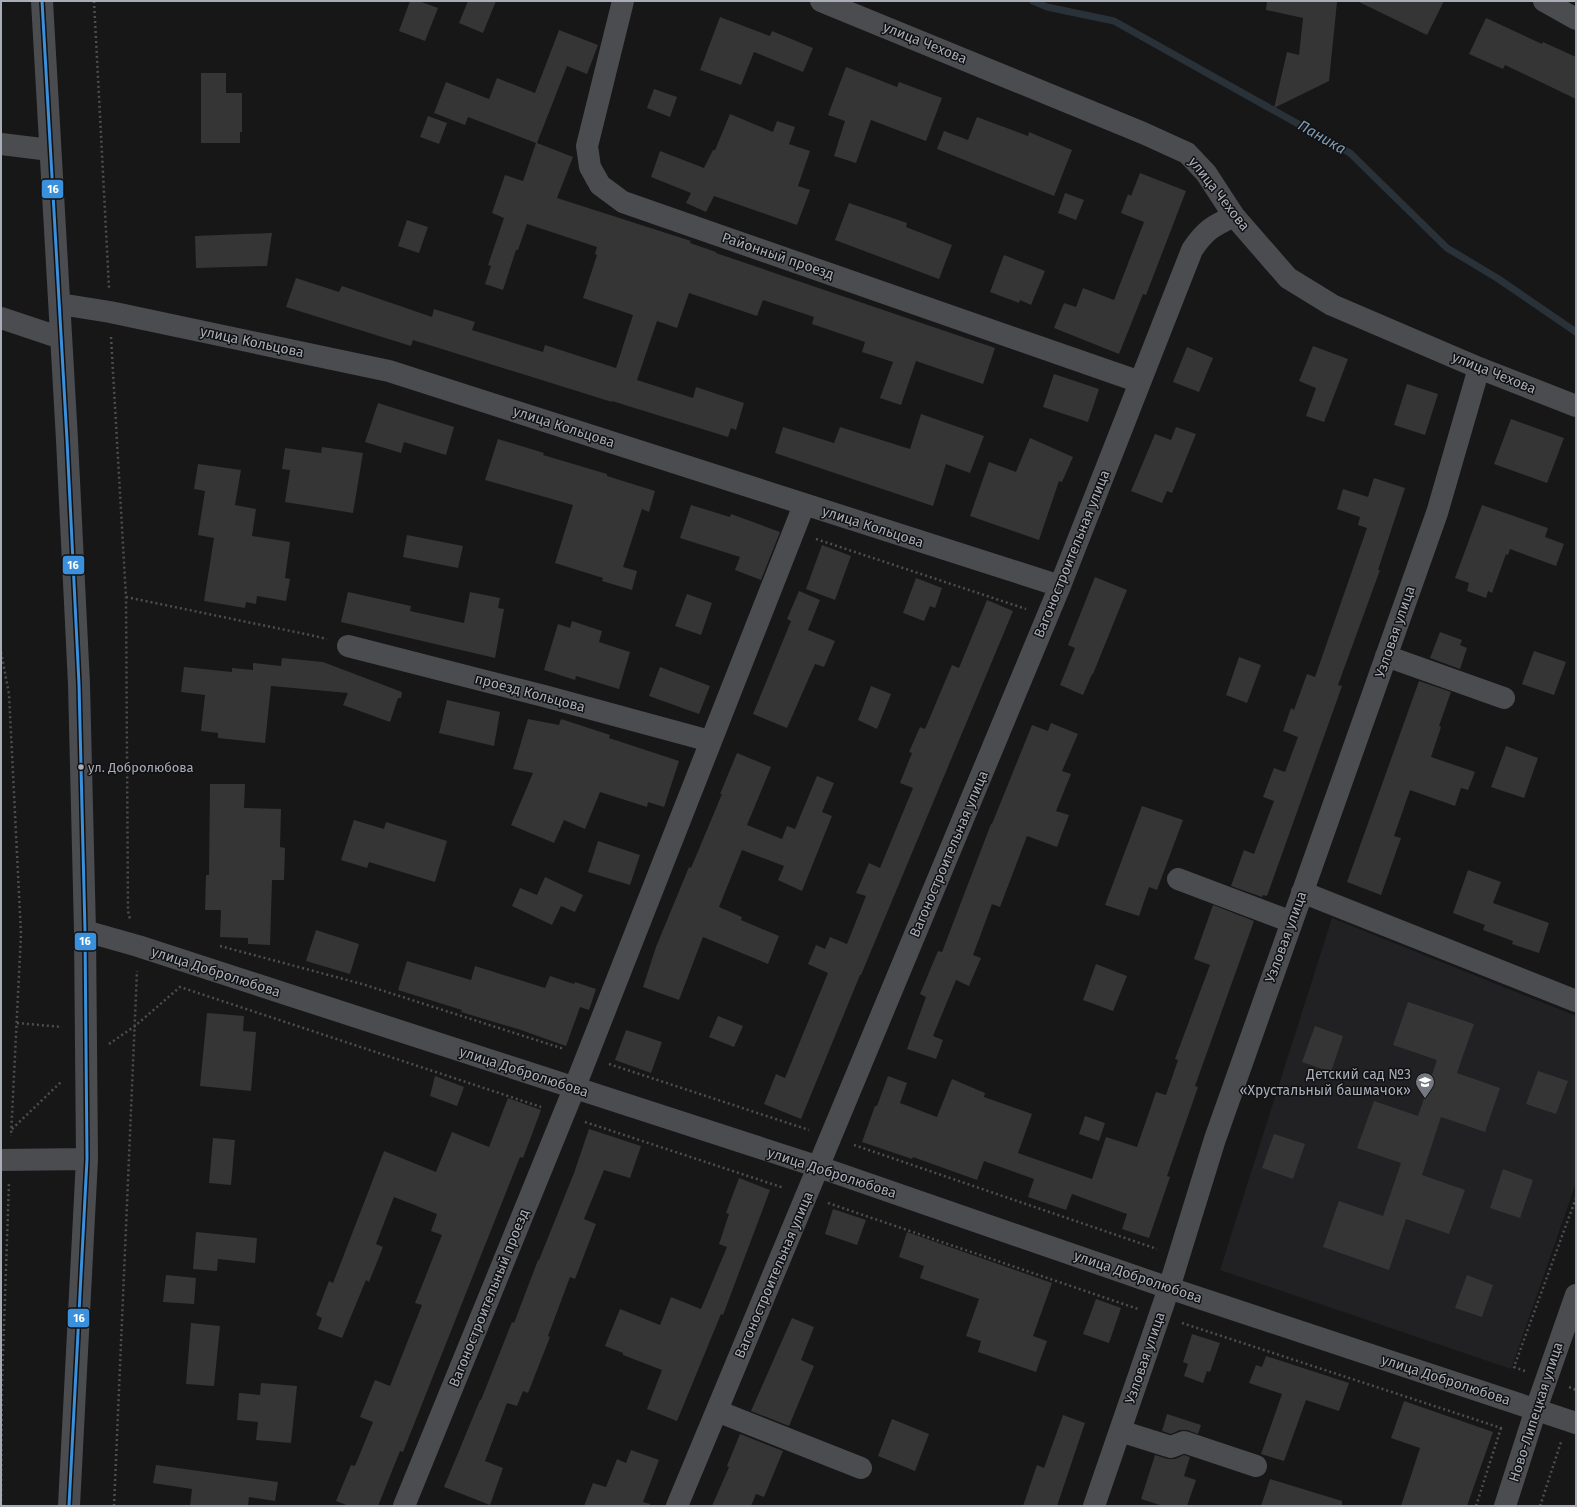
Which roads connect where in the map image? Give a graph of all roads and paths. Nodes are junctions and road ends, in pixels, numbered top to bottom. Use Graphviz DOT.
graph roads {
  1 [pos="42,1"];
  2 [pos="94,1"];
  3 [pos="623,1"];
  4 [pos="821,1"];
  5 [pos="1544,1"];
  6 [pos="1576,19"];
  7 [pos="1,144"];
  8 [pos="50,150"];
  9 [pos="1234,216"];
  10 [pos="60,304"];
  11 [pos="110,312"];
  12 [pos="1,318"];
  13 [pos="61,338"];
  14 [pos="1479,368"];
  15 [pos="1140,382"];
  16 [pos="1576,406"];
  17 [pos="804,505"];
  18 [pos="794,532"];
  19 [pos="1060,586"];
  20 [pos="126,598"];
  21 [pos="1047,616"];
  22 [pos="348,646"];
  23 [pos="1,652"];
  24 [pos="1386,656"];
  25 [pos="1504,698"];
  26 [pos="710,741"];
  27 [pos="1178,879"];
  28 [pos="1302,892"];
  29 [pos="1292,922"];
  30 [pos="85,931"];
  31 [pos="213,944"];
  32 [pos="138,946"];
  33 [pos="1576,1001"];
  34 [pos="17,1023"];
  35 [pos="135,1026"];
  36 [pos="62,1028"];
  37 [pos="103,1049"];
  38 [pos="587,1057"];
  39 [pos="62,1080"];
  40 [pos="574,1089"];
  41 [pos="564,1114"];
  42 [pos="12,1129"];
  43 [pos="831,1137"];
  44 [pos="87,1159"];
  45 [pos="6,1160"];
  46 [pos="819,1167"];
  47 [pos="807,1196"];
  48 [pos="1178,1257"];
  49 [pos="1169,1288"];
  50 [pos="1576,1295"];
  51 [pos="1159,1316"];
  52 [pos="1536,1409"];
  53 [pos="717,1411"];
  54 [pos="1572,1421"];
  55 [pos="1501,1428"];
  56 [pos="1120,1431"];
  57 [pos="1529,1433"];
  58 [pos="1560,1444"];
  59 [pos="1566,1445"];
  60 [pos="1256,1466"];
  61 [pos="861,1468"];
  62 [pos="2,1506"];
  63 [pos="69,1506"];
  64 [pos="114,1506"];
  65 [pos="404,1506"];
  66 [pos="677,1506"];
  67 [pos="1094,1506"];
  68 [pos="1476,1506"];
  69 [pos="1505,1506"];
  70 [pos="1540,1506"];
  1 -- 8 [label="street"];
  2 -- 11 [label="path"];
  3 -- 15 [label="street, Районный проезд"];
  4 -- 9 [label="street, улица Чехова"];
  5 -- 6 [label="street"];
  7 -- 8 [label="street"];
  8 -- 10 [label="street"];
  9 -- 14 [label="street, улица Чехова"];
  9 -- 15 [label="street, Вагоностроительная улица"];
  10 -- 11 [label="street, улица Кольцова"];
  10 -- 13 [label="street"];
  11 -- 17 [label="street, улица Кольцова"];
  11 -- 20 [label="path"];
  12 -- 13 [label="street"];
  13 -- 30 [label="street"];
  14 -- 16 [label="street, улица Чехова"];
  14 -- 24 [label="street, Узловая улица"];
  15 -- 19 [label="street, Вагоностроительная улица"];
  17 -- 18 [label="street, Вагоностроительный проезд"];
  17 -- 19 [label="street, улица Кольцова"];
  18 -- 21 [label="path"];
  18 -- 26 [label="street, Вагоностроительный проезд"];
  19 -- 21 [label="street, Вагоностроительная улица"];
  20 -- 22 [label="path"];
  20 -- 32 [label="path"];
  21 -- 43 [label="street, Вагоностроительная улица"];
  22 -- 26 [label="street, проезд Кольцова"];
  23 -- 34 [label="path"];
  24 -- 25 [label="street"];
  24 -- 28 [label="street, Узловая улица"];
  26 -- 38 [label="street, Вагоностроительный проезд"];
  27 -- 29 [label="street"];
  28 -- 29 [label="street, Узловая улица"];
  28 -- 33 [label="street"];
  29 -- 48 [label="street, Узловая улица"];
  30 -- 32 [label="street, улица Добролюбова"];
  30 -- 44 [label="street"];
  31 -- 38 [label="path"];
  32 -- 35 [label="path"];
  32 -- 40 [label="street, улица Добролюбова"];
  34 -- 36 [label="path"];
  34 -- 42 [label="path"];
  35 -- 37 [label="path"];
  35 -- 41 [label="path"];
  35 -- 64 [label="path"];
  38 -- 40 [label="street, Вагоностроительный проезд"];
  38 -- 43 [label="path"];
  39 -- 42 [label="path"];
  40 -- 41 [label="street, Вагоностроительный проезд"];
  40 -- 46 [label="street, улица Добролюбова"];
  41 -- 47 [label="path"];
  41 -- 65 [label="street, Вагоностроительный проезд"];
  42 -- 45 [label="path"];
  43 -- 46 [label="street, Вагоностроительная улица"];
  43 -- 48 [label="path"];
  44 -- 45 [label="street"];
  44 -- 63 [label="street"];
  45 -- 62 [label="path"];
  46 -- 47 [label="street, Вагоностроительная улица"];
  46 -- 49 [label="street, улица Добролюбова"];
  47 -- 51 [label="path"];
  47 -- 53 [label="street, Вагоностроительная улица"];
  48 -- 49 [label="street, Узловая улица"];
  49 -- 51 [label="street, Узловая улица"];
  49 -- 52 [label="street, улица Добролюбова"];
  50 -- 52 [label="street, Ново-Липецкая улица"];
  51 -- 55 [label="path"];
  51 -- 56 [label="street, Узловая улица"];
  52 -- 54 [label="street, улица Добролюбова"];
  52 -- 57 [label="street, Ново-Липецкая улица"];
  53 -- 61 [label="street"];
  53 -- 66 [label="street, Вагоностроительная улица"];
  54 -- 58 [label="path"];
  55 -- 57 [label="path"];
  55 -- 68 [label="path"];
  56 -- 60 [label="street"];
  56 -- 67 [label="street, Узловая улица"];
  57 -- 58 [label="path"];
  57 -- 69 [label="street, Ново-Липецкая улица"];
  58 -- 59 [label="path"];
  58 -- 70 [label="path"];
}
